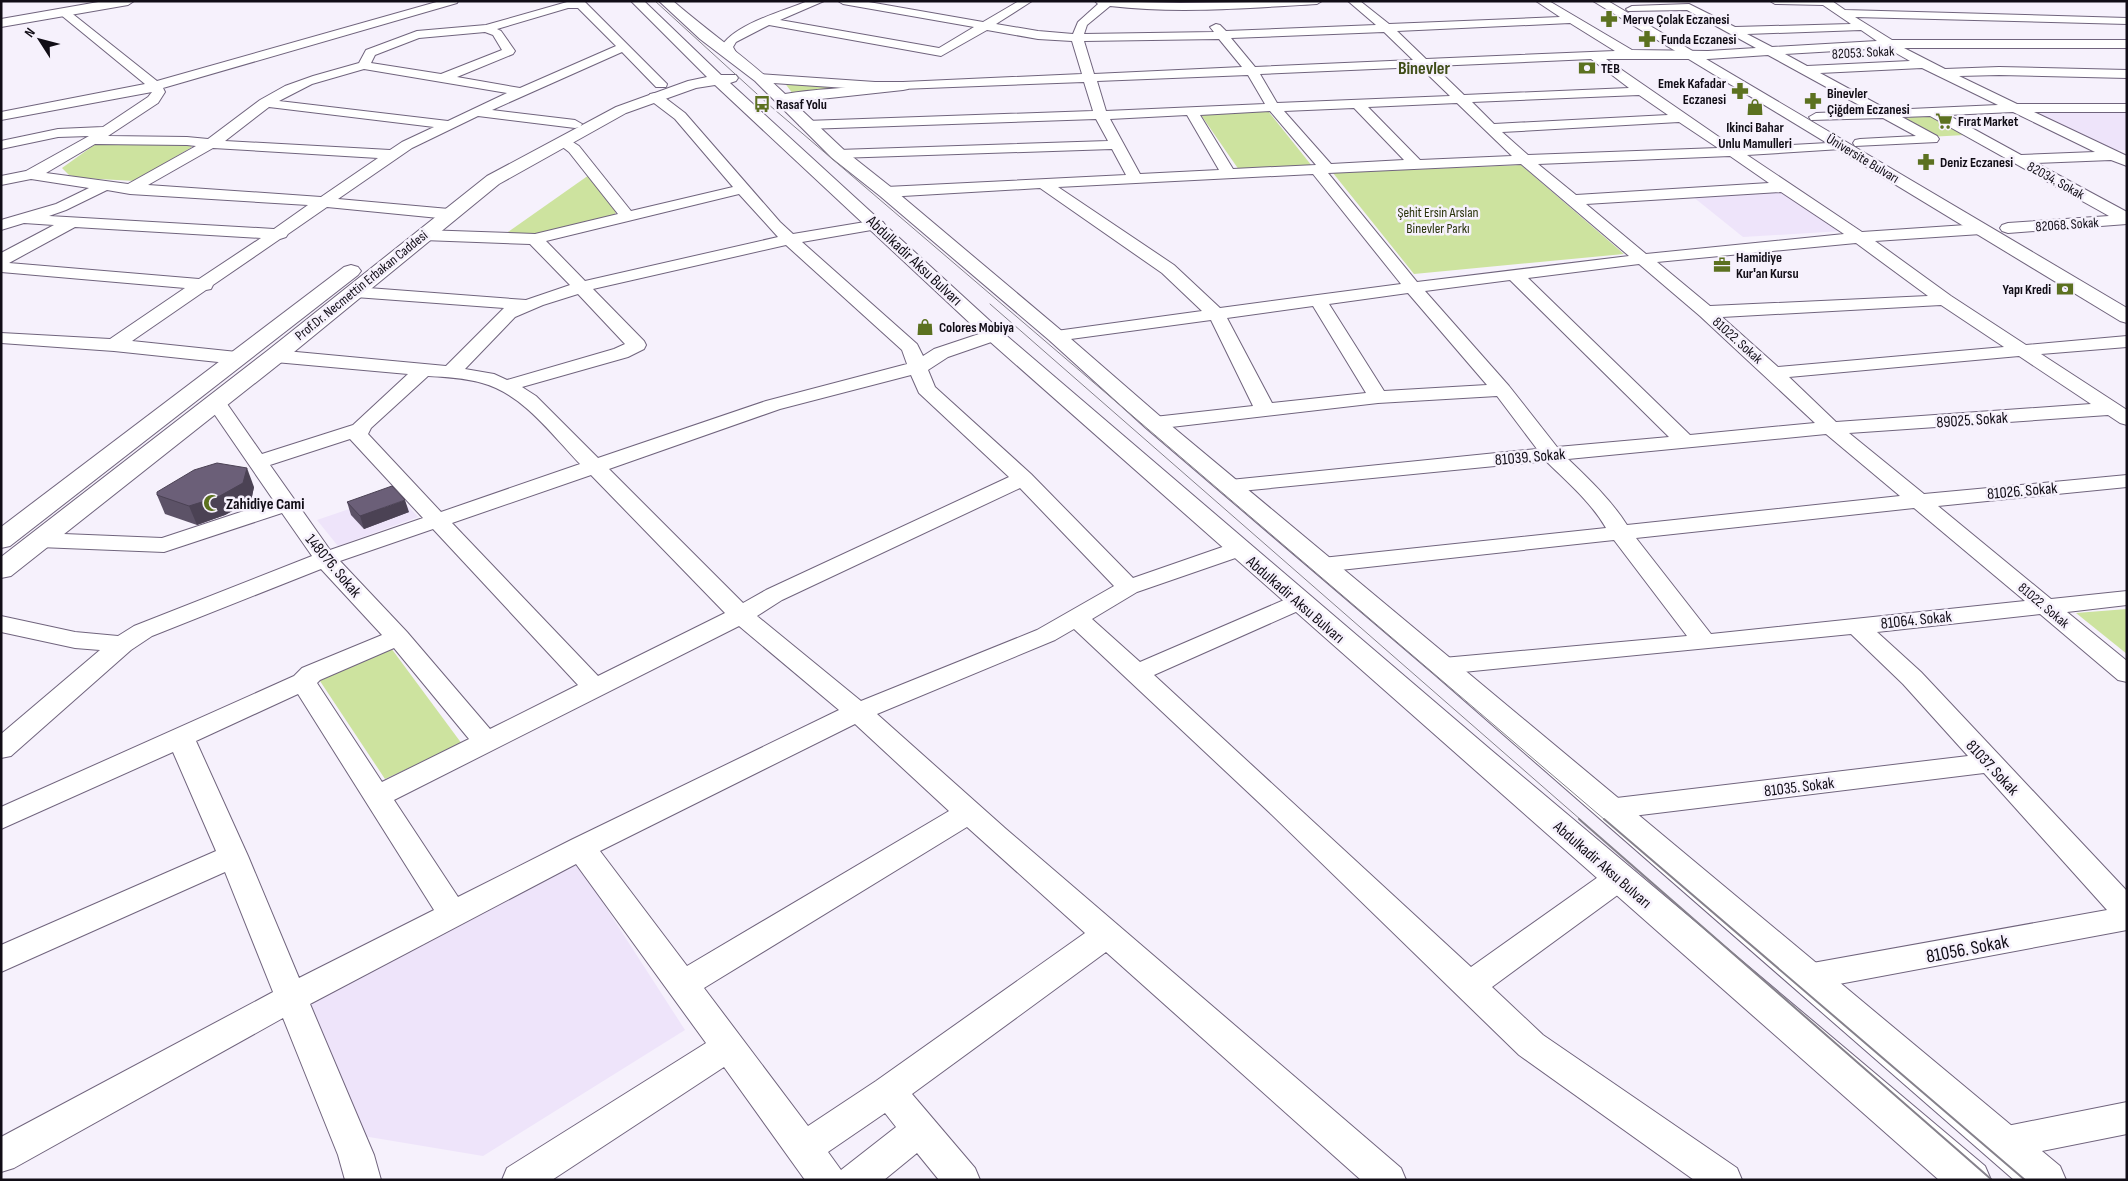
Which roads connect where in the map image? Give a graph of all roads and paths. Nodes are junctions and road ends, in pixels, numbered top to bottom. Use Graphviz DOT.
graph roads {
  1 [pos="111,1"];
  2 [pos="128,1"];
  3 [pos="453,1"];
  4 [pos="637,1"];
  5 [pos="666,1"];
  6 [pos="819,1"];
  7 [pos="843,1"];
  8 [pos="918,1"];
  9 [pos="1027,1"];
  10 [pos="1316,1"];
  11 [pos="1353,1"];
  12 [pos="1541,1"];
  13 [pos="1599,1"];
  14 [pos="1618,1"];
  15 [pos="1887,1"];
  16 [pos="1104,2"];
  17 [pos="1824,2"];
  18 [pos="1127,3"];
  19 [pos="1684,4"];
  20 [pos="1771,4"];
  21 [pos="1198,5"];
  22 [pos="1957,6"];
  23 [pos="2017,6"];
  24 [pos="2058,6"];
  25 [pos="1632,10"];
  26 [pos="893,11"];
  27 [pos="65,13"];
  28 [pos="1842,13"];
  29 [pos="1905,14"];
  30 [pos="1971,16"];
  31 [pos="2034,16"];
  32 [pos="2054,19"];
  33 [pos="2085,19"];
  34 [pos="1572,20"];
  35 [pos="2127,20"];
  36 [pos="767,21"];
  37 [pos="1,22"];
  38 [pos="373,24"];
  39 [pos="983,26"];
  40 [pos="1988,26"];
  41 [pos="1797,27"];
  42 [pos="1862,27"];
  43 [pos="487,28"];
  44 [pos="1388,29"];
  45 [pos="2072,29"];
  46 [pos="1732,30"];
  47 [pos="2003,34"];
  48 [pos="417,35"];
  49 [pos="1222,35"];
  50 [pos="1077,38"];
  51 [pos="2086,41"];
  52 [pos="1955,43"];
  53 [pos="1888,44"];
  54 [pos="2017,44"];
  55 [pos="2127,44"];
  56 [pos="624,47"];
  57 [pos="1762,50"];
  58 [pos="1696,53"];
  59 [pos="1629,54"];
  60 [pos="1594,56"];
  61 [pos="947,60"];
  62 [pos="706,61"];
  63 [pos="2119,62"];
  64 [pos="1421,63"];
  65 [pos="1924,64"];
  66 [pos="364,65"];
  67 [pos="747,68"];
  68 [pos="1803,70"];
  69 [pos="1252,71"];
  70 [pos="1942,73"];
  71 [pos="2108,74"];
  72 [pos="2127,74"];
  73 [pos="441,79"];
  74 [pos="1090,79"];
  75 [pos="952,85"];
  76 [pos="155,86"];
  77 [pos="903,86"];
  78 [pos="2127,86"];
  79 [pos="658,90"];
  80 [pos="1642,91"];
  81 [pos="521,92"];
  82 [pos="783,99"];
  83 [pos="1458,99"];
  84 [pos="1357,103"];
  85 [pos="265,104"];
  86 [pos="1273,107"];
  87 [pos="2014,108"];
  88 [pos="2127,108"];
  89 [pos="951,110"];
  90 [pos="1192,111"];
  91 [pos="477,112"];
  92 [pos="1934,112"];
  93 [pos="1889,114"];
  94 [pos="1101,115"];
  95 [pos="1,116"];
  96 [pos="1682,118"];
  97 [pos="1823,121"];
  98 [pos="575,124"];
  99 [pos="806,124"];
  100 [pos="450,125"];
  101 [pos="1492,128"];
  102 [pos="106,131"];
  103 [pos="1977,137"];
  104 [pos="1932,139"];
  105 [pos="92,140"];
  106 [pos="563,142"];
  107 [pos="1860,143"];
  108 [pos="1,144"];
  109 [pos="211,144"];
  110 [pos="1117,145"];
  111 [pos="1841,145"];
  112 [pos="959,149"];
  113 [pos="1734,152"];
  114 [pos="838,154"];
  115 [pos="394,155"];
  116 [pos="2119,156"];
  117 [pos="2018,159"];
  118 [pos="1523,160"];
  119 [pos="1416,164"];
  120 [pos="1322,169"];
  121 [pos="31,175"];
  122 [pos="1229,175"];
  123 [pos="1135,178"];
  124 [pos="1,181"];
  125 [pos="1042,183"];
  126 [pos="104,186"];
  127 [pos="1785,187"];
  128 [pos="130,189"];
  129 [pos="743,189"];
  130 [pos="886,192"];
  131 [pos="1572,200"];
  132 [pos="325,202"];
  133 [pos="439,213"];
  134 [pos="628,217"];
  135 [pos="26,219"];
  136 [pos="2127,219"];
  137 [pos="73,222"];
  138 [pos="1,225"];
  139 [pos="877,225"];
  140 [pos="2008,228"];
  141 [pos="1981,229"];
  142 [pos="280,234"];
  143 [pos="423,235"];
  144 [pos="1857,236"];
  145 [pos="535,238"];
  146 [pos="789,239"];
  147 [pos="1640,258"];
  148 [pos="1,260"];
  149 [pos="5,275"];
  150 [pos="1515,275"];
  151 [pos="205,285"];
  152 [pos="581,288"];
  153 [pos="1413,288"];
  154 [pos="355,292"];
  155 [pos="2127,298"];
  156 [pos="1945,300"];
  157 [pos="1318,301"];
  158 [pos="528,305"];
  159 [pos="1706,312"];
  160 [pos="1217,315"];
  161 [pos="2127,317"];
  162 [pos="994,335"];
  163 [pos="1056,336"];
  164 [pos="1,338"];
  165 [pos="2127,340"];
  166 [pos="114,345"];
  167 [pos="2020,349"];
  168 [pos="275,356"];
  169 [pos="237,358"];
  170 [pos="919,366"];
  171 [pos="424,369"];
  172 [pos="451,372"];
  173 [pos="1774,373"];
  174 [pos="506,386"];
  175 [pos="1502,390"];
  176 [pos="1378,397"];
  177 [pos="216,402"];
  178 [pos="1266,411"];
  179 [pos="2119,414"];
  180 [pos="1154,423"];
  181 [pos="1831,428"];
  182 [pos="361,429"];
  183 [pos="1686,442"];
  184 [pos="1551,454"];
  185 [pos="258,462"];
  186 [pos="594,466"];
  187 [pos="1023,479"];
  188 [pos="2127,481"];
  189 [pos="1230,486"];
  190 [pos="1918,500"];
  191 [pos="286,504"];
  192 [pos="436,520"];
  193 [pos="1621,534"];
  194 [pos="4,537"];
  195 [pos="39,540"];
  196 [pos="1239,549"];
  197 [pos="325,559"];
  198 [pos="1322,565"];
  199 [pos="1,570"];
  200 [pos="1129,587"];
  201 [pos="2127,598"];
  202 [pos="1299,602"];
  203 [pos="2046,605"];
  204 [pos="741,615"];
  205 [pos="1076,617"];
  206 [pos="1,624"];
  207 [pos="1856,626"];
  208 [pos="398,637"];
  209 [pos="1705,642"];
  210 [pos="122,644"];
  211 [pos="1443,666"];
  212 [pos="1137,674"];
  213 [pos="2127,674"];
  214 [pos="303,682"];
  215 [pos="594,687"];
  216 [pos="858,712"];
  217 [pos="181,738"];
  218 [pos="486,742"];
  219 [pos="1,749"];
  220 [pos="1989,764"];
  221 [pos="377,796"];
  222 [pos="1608,809"];
  223 [pos="969,812"];
  224 [pos="1,819"];
  225 [pos="581,848"];
  226 [pos="233,856"];
  227 [pos="1619,878"];
  228 [pos="2127,911"];
  229 [pos="453,914"];
  230 [pos="2127,918"];
  231 [pos="1108,934"];
  232 [pos="1,959"];
  233 [pos="1806,977"];
  234 [pos="682,986"];
  235 [pos="1469,986"];
  236 [pos="291,998"];
  237 [pos="728,1047"];
  238 [pos="888,1092"];
  239 [pos="2127,1118"];
  240 [pos="919,1131"];
  241 [pos="2002,1143"];
  242 [pos="803,1149"];
  243 [pos="1,1156"];
  244 [pos="366,1179"];
  245 [pos="520,1180"];
  246 [pos="827,1180"];
  247 [pos="855,1180"];
  248 [pos="962,1180"];
  249 [pos="1388,1180"];
  250 [pos="1724,1180"];
  251 [pos="1970,1180"];
  252 [pos="2045,1180"];
  1 -- 37 [label="main road"];
  2 -- 27 [label="main road"];
  3 -- 38 [label="street"];
  4 -- 62 [label="main road, Abdulkadir Aksu Bulvarı"];
  5 -- 62 [label="main road"];
  6 -- 36 [label="street"];
  7 -- 26 [label="street"];
  8 -- 26 [label="street"];
  9 -- 39 [label="street"];
  10 -- 21 [label="street"];
  11 -- 44 [label="street, 81022. Sokak"];
  12 -- 34 [label="street"];
  13 -- 58 [label="main road, Üniversite Bulvarı"];
  14 -- 25 [label="main road, Üniversite Bulvarı"];
  15 -- 29 [label="street"];
  16 -- 18 [label="street"];
  16 -- 50 [label="street"];
  17 -- 20 [label="street"];
  17 -- 28 [label="street"];
  18 -- 21 [label="street"];
  19 -- 25 [label="street"];
  19 -- 46 [label="street"];
  20 -- 41 [label="street"];
  21 -- 49 [label="street"];
  22 -- 30 [label="street"];
  23 -- 31 [label="street"];
  24 -- 33 [label="street"];
  25 -- 58 [label="main road, Üniversite Bulvarı"];
  26 -- 39 [label="street"];
  27 -- 37 [label="main road"];
  27 -- 76 [label="street"];
  28 -- 29 [label="street"];
  28 -- 42 [label="street"];
  29 -- 30 [label="street"];
  29 -- 40 [label="street"];
  30 -- 32 [label="street"];
  30 -- 40 [label="street"];
  32 -- 33 [label="street"];
  32 -- 45 [label="street"];
  33 -- 35 [label="street"];
  33 -- 55 [label="street"];
  34 -- 44 [label="street"];
  34 -- 59 [label="street"];
  36 -- 61 [label="street"];
  36 -- 62 [label="street"];
  36 -- 67 [label="street"];
  38 -- 48 [label="street"];
  38 -- 76 [label="street"];
  39 -- 50 [label="street"];
  39 -- 61 [label="street"];
  40 -- 45 [label="street"];
  40 -- 47 [label="street"];
  41 -- 42 [label="street"];
  41 -- 46 [label="street"];
  42 -- 53 [label="street"];
  43 -- 48 [label="street"];
  43 -- 56 [label="street"];
  43 -- 73 [label="street"];
  44 -- 49 [label="street"];
  44 -- 64 [label="street, 81022. Sokak"];
  45 -- 51 [label="street"];
  46 -- 57 [label="street"];
  47 -- 51 [label="street"];
  47 -- 52 [label="street"];
  47 -- 54 [label="street"];
  48 -- 66 [label="street"];
  49 -- 50 [label="street"];
  49 -- 69 [label="street"];
  50 -- 74 [label="street"];
  51 -- 54 [label="street"];
  51 -- 55 [label="street"];
  51 -- 63 [label="street"];
  52 -- 53 [label="street"];
  52 -- 54 [label="street"];
  53 -- 57 [label="street"];
  53 -- 65 [label="street"];
  56 -- 79 [label="street"];
  56 -- 81 [label="street"];
  57 -- 58 [label="street"];
  57 -- 68 [label="street"];
  58 -- 59 [label="street"];
  58 -- 97 [label="main road, Üniversite Bulvarı"];
  58 -- 111 [label="main road, Üniversite Bulvarı"];
  59 -- 60 [label="street"];
  60 -- 64 [label="street"];
  60 -- 80 [label="street"];
  61 -- 75 [label="street"];
  62 -- 67 [label="main road"];
  62 -- 67 [label="main road, Prof.Dr. Necmettin Erbakan Caddesi"];
  62 -- 79 [label="main road"];
  62 -- 79 [label="main road, Prof.Dr. Necmettin Erbakan Caddesi"];
  62 -- 139 [label="main road, Abdulkadir Aksu Bulvarı"];
  64 -- 69 [label="street"];
  64 -- 83 [label="street, 81022. Sokak"];
  65 -- 68 [label="street, 82053. Sokak"];
  65 -- 70 [label="street"];
  66 -- 73 [label="street"];
  66 -- 85 [label="street"];
  67 -- 77 [label="street"];
  67 -- 82 [label="main road"];
  68 -- 93 [label="street"];
  69 -- 74 [label="street"];
  69 -- 86 [label="street"];
  70 -- 71 [label="street"];
  70 -- 87 [label="street"];
  71 -- 72 [label="street"];
  71 -- 78 [label="street"];
  73 -- 81 [label="street"];
  74 -- 75 [label="street"];
  74 -- 94 [label="street"];
  75 -- 77 [label="street"];
  75 -- 89 [label="street"];
  76 -- 95 [label="street"];
  76 -- 102 [label="street"];
  77 -- 82 [label="main road"];
  79 -- 98 [label="main road, Prof.Dr. Necmettin Erbakan Caddesi"];
  79 -- 106 [label="main road, Prof.Dr. Necmettin Erbakan Caddesi"];
  79 -- 129 [label="street"];
  80 -- 83 [label="street"];
  80 -- 96 [label="street"];
  81 -- 91 [label="street"];
  82 -- 99 [label="main road"];
  83 -- 84 [label="street"];
  83 -- 101 [label="street, 81022. Sokak"];
  84 -- 86 [label="street"];
  84 -- 119 [label="street"];
  85 -- 100 [label="street"];
  85 -- 109 [label="street"];
  86 -- 90 [label="street"];
  86 -- 120 [label="street"];
  87 -- 88 [label="street"];
  87 -- 92 [label="street"];
  87 -- 116 [label="street"];
  89 -- 94 [label="street"];
  89 -- 99 [label="street"];
  89 -- 112 [label="street"];
  90 -- 94 [label="street"];
  90 -- 122 [label="street"];
  91 -- 98 [label="street"];
  91 -- 100 [label="street"];
  92 -- 93 [label="street"];
  92 -- 103 [label="street, 82034. Sokak"];
  93 -- 97 [label="street"];
  93 -- 104 [label="street"];
  94 -- 110 [label="street"];
  96 -- 101 [label="street"];
  96 -- 113 [label="street"];
  97 -- 107 [label="main road, Üniversite Bulvarı"];
  98 -- 133 [label="main road, Prof.Dr. Necmettin Erbakan Caddesi"];
  99 -- 114 [label="main road"];
  100 -- 115 [label="street"];
  101 -- 118 [label="street, 81022. Sokak"];
  102 -- 105 [label="street"];
  102 -- 108 [label="street"];
  103 -- 104 [label="street"];
  103 -- 117 [label="street, 82034. Sokak"];
  104 -- 107 [label="street"];
  105 -- 109 [label="street"];
  105 -- 121 [label="street"];
  106 -- 133 [label="main road, Prof.Dr. Necmettin Erbakan Caddesi"];
  106 -- 134 [label="street"];
  107 -- 140 [label="main road, Üniversite Bulvarı"];
  109 -- 115 [label="street"];
  109 -- 128 [label="street"];
  110 -- 112 [label="street"];
  110 -- 123 [label="street"];
  111 -- 113 [label="street"];
  111 -- 141 [label="main road, Üniversite Bulvarı"];
  112 -- 114 [label="street"];
  113 -- 118 [label="street"];
  113 -- 127 [label="street"];
  114 -- 130 [label="main road"];
  115 -- 132 [label="street"];
  116 -- 117 [label="street"];
  117 -- 136 [label="street, 82034. Sokak"];
  118 -- 119 [label="street"];
  118 -- 131 [label="street, 81022. Sokak"];
  119 -- 120 [label="street"];
  120 -- 122 [label="street"];
  120 -- 153 [label="street"];
  121 -- 124 [label="street"];
  121 -- 126 [label="street"];
  122 -- 123 [label="street"];
  123 -- 125 [label="street"];
  125 -- 130 [label="street"];
  125 -- 160 [label="street"];
  126 -- 128 [label="street"];
  126 -- 135 [label="street"];
  127 -- 131 [label="street"];
  127 -- 144 [label="street"];
  128 -- 132 [label="street"];
  129 -- 134 [label="street"];
  129 -- 146 [label="street"];
  130 -- 163 [label="main road"];
  131 -- 147 [label="street, 81022. Sokak"];
  132 -- 133 [label="street"];
  132 -- 142 [label="street"];
  133 -- 143 [label="main road, Prof.Dr. Necmettin Erbakan Caddesi"];
  133 -- 169 [label="main road, Prof.Dr. Necmettin Erbakan Caddesi"];
  134 -- 145 [label="street"];
  135 -- 137 [label="street"];
  135 -- 138 [label="street"];
  136 -- 140 [label="street, 82068. Sokak"];
  137 -- 142 [label="street"];
  137 -- 148 [label="street"];
  139 -- 146 [label="street"];
  139 -- 162 [label="main road, Abdulkadir Aksu Bulvarı"];
  140 -- 155 [label="main road, Üniversite Bulvarı"];
  141 -- 144 [label="street"];
  141 -- 161 [label="main road, Üniversite Bulvarı"];
  142 -- 151 [label="street"];
  143 -- 145 [label="street"];
  143 -- 154 [label="main road, Prof.Dr. Necmettin Erbakan Caddesi"];
  144 -- 147 [label="street"];
  144 -- 156 [label="street"];
  145 -- 152 [label="street"];
  146 -- 152 [label="street"];
  146 -- 170 [label="street"];
  147 -- 150 [label="street"];
  147 -- 159 [label="street, 81022. Sokak"];
  149 -- 151 [label="street"];
  150 -- 153 [label="street"];
  150 -- 183 [label="street"];
  151 -- 166 [label="street"];
  152 -- 158 [label="street"];
  152 -- 174 [label="street"];
  153 -- 157 [label="street"];
  153 -- 175 [label="street"];
  154 -- 158 [label="street"];
  154 -- 168 [label="main road, Prof.Dr. Necmettin Erbakan Caddesi"];
  156 -- 159 [label="street"];
  156 -- 167 [label="street"];
  157 -- 160 [label="street"];
  157 -- 176 [label="street"];
  158 -- 172 [label="street"];
  159 -- 173 [label="street, 81022. Sokak"];
  160 -- 163 [label="street"];
  160 -- 178 [label="street"];
  162 -- 170 [label="street"];
  162 -- 196 [label="main road, Abdulkadir Aksu Bulvarı"];
  163 -- 180 [label="main road"];
  164 -- 166 [label="street"];
  165 -- 167 [label="street"];
  166 -- 169 [label="street"];
  167 -- 173 [label="street"];
  167 -- 179 [label="street"];
  168 -- 171 [label="street"];
  168 -- 177 [label="main road, Prof.Dr. Necmettin Erbakan Caddesi"];
  169 -- 194 [label="main road, Prof.Dr. Necmettin Erbakan Caddesi"];
  170 -- 186 [label="street"];
  170 -- 187 [label="street"];
  171 -- 172 [label="street"];
  171 -- 182 [label="street"];
  172 -- 174 [label="street"];
  173 -- 181 [label="street, 81022. Sokak"];
  174 -- 186 [label="street"];
  175 -- 176 [label="street"];
  175 -- 184 [label="street"];
  176 -- 178 [label="street"];
  177 -- 185 [label="street, 148076. Sokak"];
  177 -- 195 [label="main road, Prof.Dr. Necmettin Erbakan Caddesi"];
  178 -- 180 [label="street"];
  179 -- 181 [label="street, 89025. Sokak"];
  180 -- 189 [label="main road"];
  181 -- 183 [label="street, 81039. Sokak"];
  181 -- 190 [label="street, 81022. Sokak"];
  182 -- 185 [label="street"];
  182 -- 192 [label="street"];
  183 -- 184 [label="street, 81039. Sokak"];
  184 -- 189 [label="street, 81039. Sokak"];
  184 -- 193 [label="street"];
  185 -- 191 [label="street, 148076. Sokak"];
  186 -- 192 [label="street"];
  186 -- 204 [label="street"];
  187 -- 200 [label="street"];
  187 -- 204 [label="street"];
  188 -- 190 [label="street, 81026. Sokak"];
  189 -- 198 [label="main road"];
  190 -- 193 [label="street"];
  190 -- 203 [label="street, 81022. Sokak"];
  191 -- 195 [label="street"];
  191 -- 197 [label="street, 148076. Sokak"];
  192 -- 197 [label="street"];
  192 -- 215 [label="street"];
  193 -- 198 [label="street"];
  193 -- 209 [label="street"];
  195 -- 199 [label="main road, Prof.Dr. Necmettin Erbakan Caddesi"];
  196 -- 200 [label="street"];
  196 -- 202 [label="main road, Abdulkadir Aksu Bulvarı"];
  197 -- 208 [label="street, 148076. Sokak"];
  197 -- 210 [label="street"];
  198 -- 211 [label="main road"];
  200 -- 205 [label="street"];
  201 -- 203 [label="street, 81064. Sokak"];
  202 -- 212 [label="street"];
  202 -- 227 [label="main road, Abdulkadir Aksu Bulvarı"];
  203 -- 207 [label="street, 81064. Sokak"];
  203 -- 213 [label="street, 81022. Sokak"];
  204 -- 215 [label="street"];
  204 -- 216 [label="street"];
  205 -- 212 [label="street"];
  205 -- 216 [label="street"];
  206 -- 210 [label="street"];
  207 -- 209 [label="street, 81064. Sokak"];
  207 -- 220 [label="street, 81037. Sokak"];
  208 -- 214 [label="street"];
  208 -- 218 [label="street"];
  209 -- 211 [label="street, 81064. Sokak"];
  210 -- 219 [label="street"];
  211 -- 222 [label="main road"];
  212 -- 235 [label="street"];
  214 -- 217 [label="street"];
  214 -- 221 [label="street"];
  215 -- 218 [label="street"];
  216 -- 223 [label="street"];
  216 -- 225 [label="street"];
  217 -- 224 [label="street"];
  217 -- 226 [label="street"];
  218 -- 221 [label="street"];
  220 -- 222 [label="street, 81035. Sokak"];
  220 -- 228 [label="street, 81037. Sokak"];
  221 -- 229 [label="street"];
  222 -- 233 [label="main road"];
  223 -- 231 [label="street"];
  223 -- 234 [label="street"];
  225 -- 229 [label="street"];
  225 -- 234 [label="street"];
  226 -- 232 [label="street"];
  226 -- 236 [label="street"];
  227 -- 235 [label="street"];
  227 -- 251 [label="main road, Abdulkadir Aksu Bulvarı"];
  229 -- 236 [label="street"];
  230 -- 233 [label="street, 81056. Sokak"];
  231 -- 238 [label="street"];
  231 -- 249 [label="street"];
  233 -- 241 [label="main road"];
  234 -- 237 [label="street"];
  235 -- 250 [label="street"];
  236 -- 243 [label="street"];
  236 -- 244 [label="street"];
  237 -- 242 [label="street"];
  237 -- 245 [label="street"];
  238 -- 240 [label="street"];
  238 -- 242 [label="street"];
  239 -- 241 [label="street"];
  240 -- 247 [label="street"];
  240 -- 248 [label="street"];
  241 -- 252 [label="main road"];
  242 -- 246 [label="street"];
}
